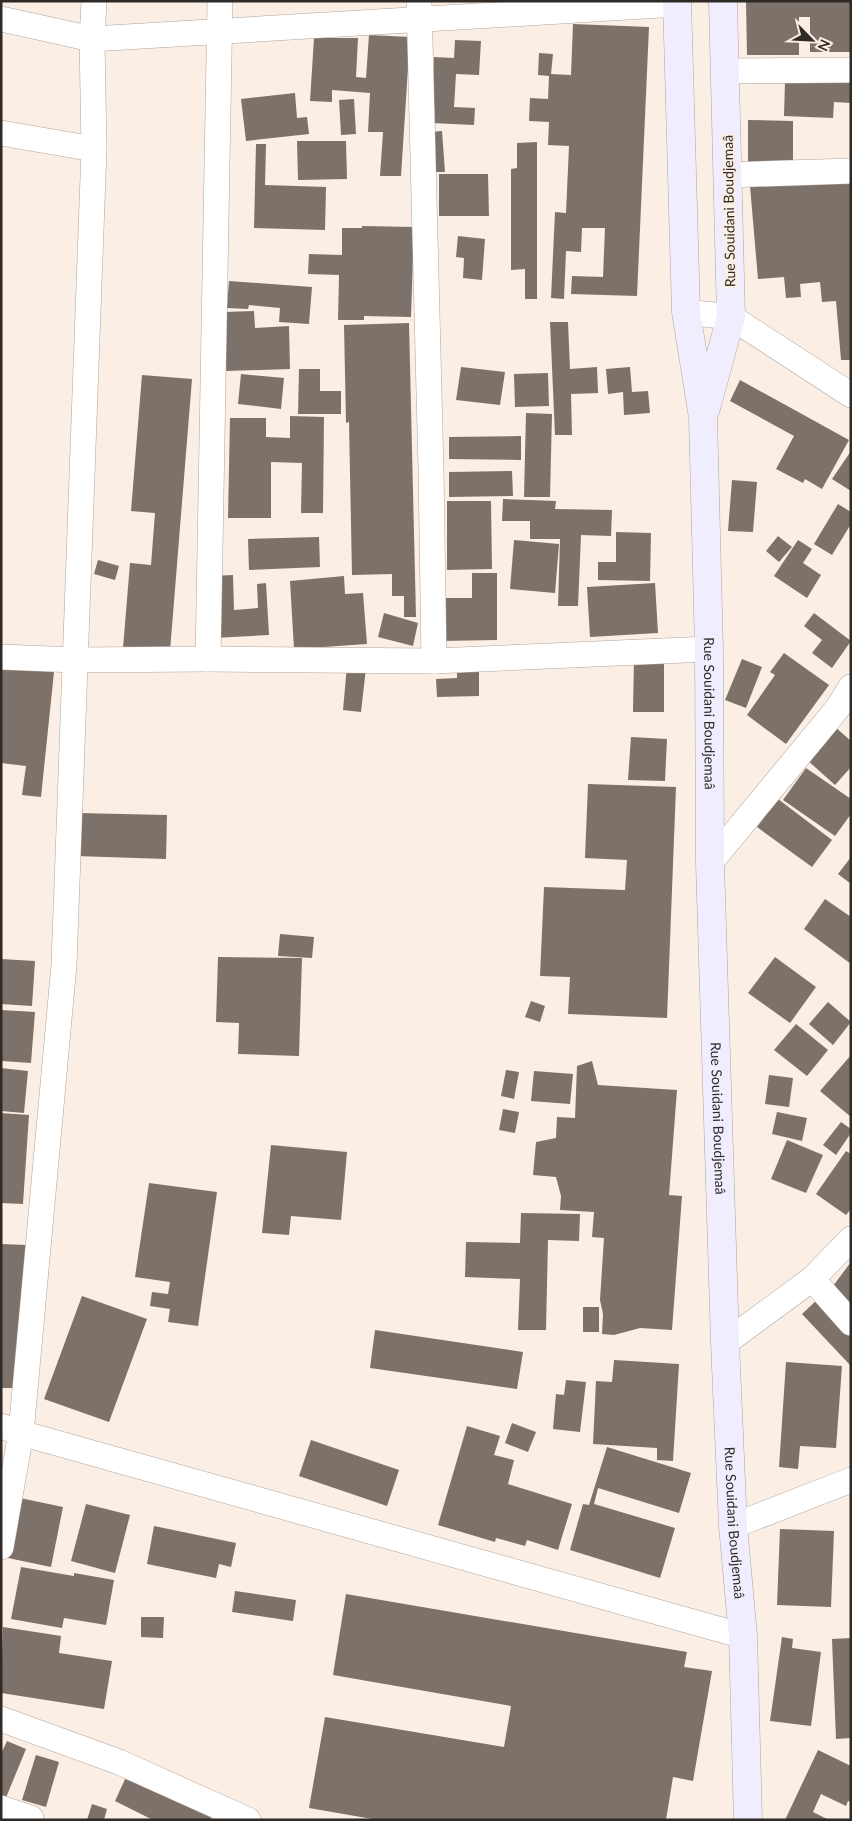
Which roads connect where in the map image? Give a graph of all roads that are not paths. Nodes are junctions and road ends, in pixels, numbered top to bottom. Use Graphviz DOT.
graph roads {
  1 [pos="94,1"];
  2 [pos="220,1"];
  3 [pos="723,1"];
  4 [pos="677,3"];
  5 [pos="419,10"];
  6 [pos="1,19"];
  7 [pos="220,31"];
  8 [pos="92,39"];
  9 [pos="725,70"];
  10 [pos="851,70"];
  11 [pos="1,133"];
  12 [pos="94,149"];
  13 [pos="851,170"];
  14 [pos="728,175"];
  15 [pos="686,312"];
  16 [pos="731,317"];
  17 [pos="851,395"];
  18 [pos="703,417"];
  19 [pos="709,649"];
  20 [pos="1,657"];
  21 [pos="208,659"];
  22 [pos="75,660"];
  23 [pos="434,661"];
  24 [pos="851,687"];
  25 [pos="844,715"];
  26 [pos="710,863"];
  27 [pos="851,1239"];
  28 [pos="812,1280"];
  29 [pos="851,1323"];
  30 [pos="725,1343"];
  31 [pos="11,1430"];
  32 [pos="851,1480"];
  33 [pos="733,1526"];
  34 [pos="1,1547"];
  35 [pos="743,1636"];
  36 [pos="1,1719"];
  37 [pos="1,1808"];
  38 [pos="31,1818"];
  39 [pos="248,1820"];
  40 [pos="748,1820"];
  1 -- 8 [label="street"];
  2 -- 7 [label="street"];
  3 -- 9 [label="main road, Rue Souidani Boudjemaâ"];
  4 -- 5 [label="street"];
  4 -- 15 [label="main road, Rue Souidani Boudjemaâ"];
  5 -- 7 [label="street"];
  5 -- 23 [label="street"];
  6 -- 8 [label="street"];
  7 -- 8 [label="street"];
  7 -- 21 [label="street"];
  8 -- 12 [label="street"];
  9 -- 10 [label="street"];
  9 -- 14 [label="main road, Rue Souidani Boudjemaâ"];
  11 -- 12 [label="street"];
  12 -- 22 [label="street"];
  13 -- 14 [label="street"];
  14 -- 16 [label="main road, Rue Souidani Boudjemaâ"];
  15 -- 16 [label="street"];
  15 -- 18 [label="main road, Rue Souidani Boudjemaâ"];
  16 -- 17 [label="street"];
  16 -- 18 [label="main road, Rue Souidani Boudjemaâ"];
  18 -- 19 [label="main road, Rue Souidani Boudjemaâ"];
  19 -- 23 [label="street"];
  19 -- 26 [label="main road, Rue Souidani Boudjemaâ"];
  20 -- 22 [label="street"];
  21 -- 22 [label="street"];
  21 -- 23 [label="street"];
  22 -- 31 [label="street"];
  24 -- 25 [label="street"];
  25 -- 26 [label="street"];
  26 -- 30 [label="main road, Rue Souidani Boudjemaâ"];
  27 -- 28 [label="street"];
  28 -- 29 [label="street"];
  28 -- 30 [label="street"];
  30 -- 33 [label="main road, Rue Souidani Boudjemaâ"];
  31 -- 34 [label="street"];
  31 -- 35 [label="street"];
  32 -- 33 [label="street"];
  33 -- 35 [label="main road, Rue Souidani Boudjemaâ"];
  35 -- 40 [label="main road, Rue Souidani Boudjemaâ"];
  36 -- 39 [label="street"];
  37 -- 38 [label="street"];
}
